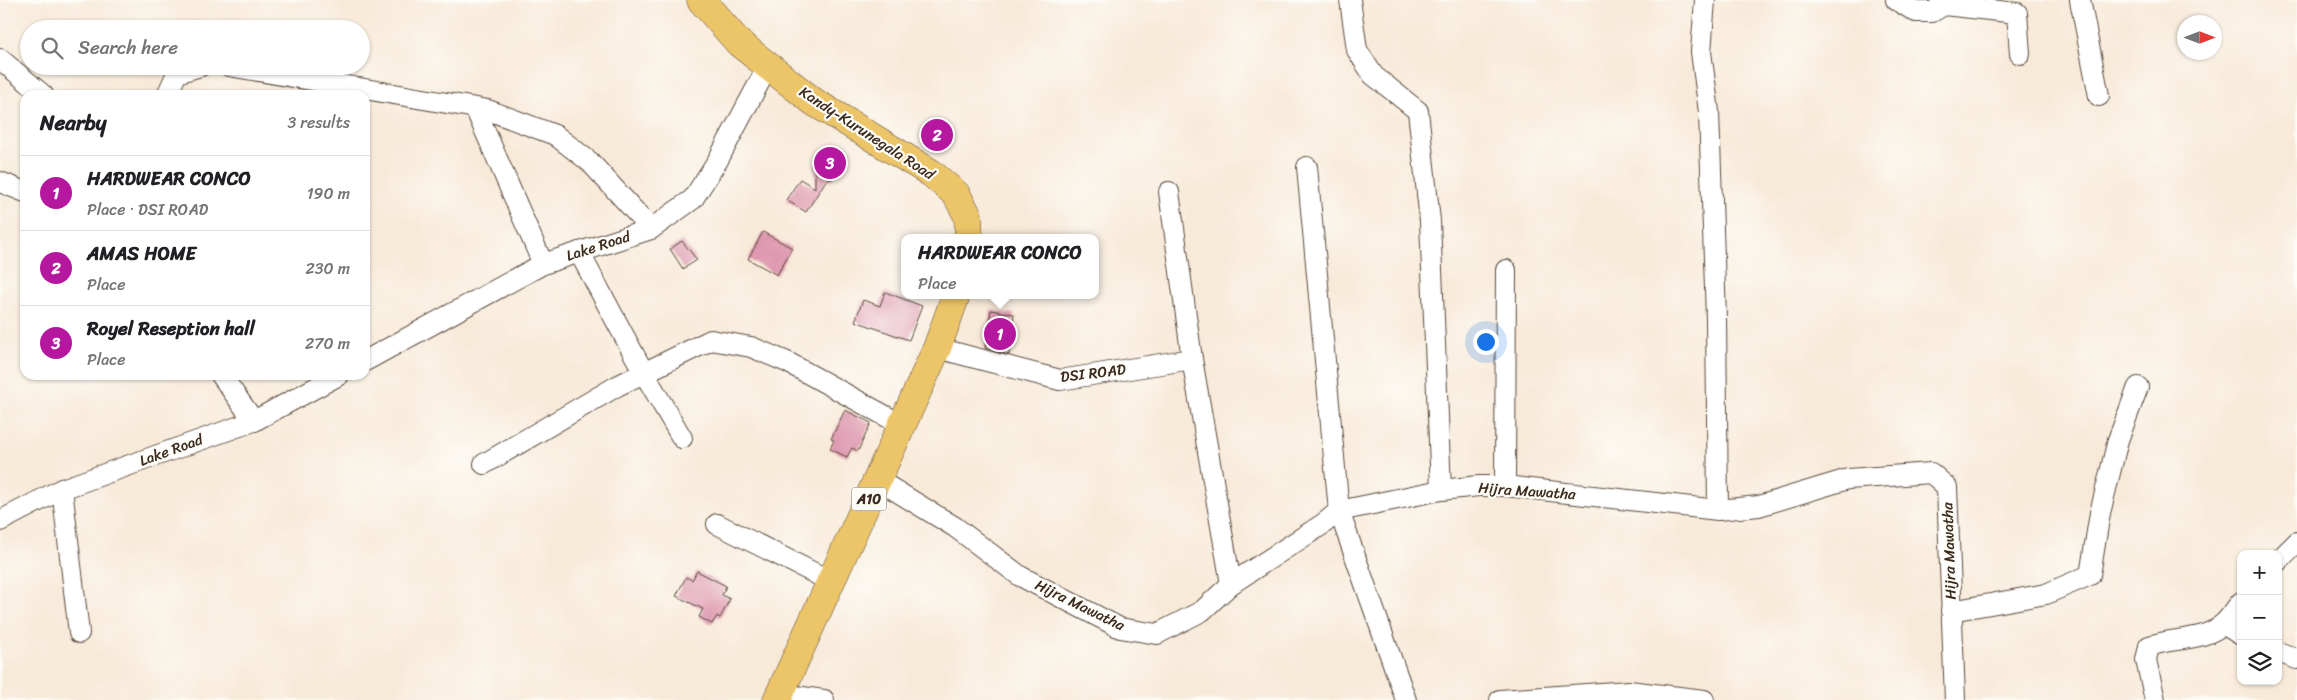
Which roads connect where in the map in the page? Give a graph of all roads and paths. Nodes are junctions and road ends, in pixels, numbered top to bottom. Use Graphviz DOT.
graph roads {
  1 [pos="701,0"];
  2 [pos="1350,0"];
  3 [pos="1705,0"];
  4 [pos="1896,0"];
  5 [pos="2080,0"];
  6 [pos="2020,54"];
  7 [pos="0,59"];
  8 [pos="768,66"];
  9 [pos="176,75"];
  10 [pos="282,75"];
  11 [pos="37,90"];
  12 [pos="169,90"];
  13 [pos="370,90"];
  14 [pos="370,90"];
  15 [pos="2098,96"];
  16 [pos="475,108"];
  17 [pos="1307,167"];
  18 [pos="0,182"];
  19 [pos="20,190"];
  20 [pos="1169,192"];
  21 [pos="650,229"];
  22 [pos="969,234"];
  23 [pos="579,252"];
  24 [pos="543,264"];
  25 [pos="1506,270"];
  26 [pos="955,299"];
  27 [pos="937,348"];
  28 [pos="370,358"];
  29 [pos="1192,359"];
  30 [pos="644,373"];
  31 [pos="225,380"];
  32 [pos="330,380"];
  33 [pos="2138,387"];
  34 [pos="254,421"];
  35 [pos="902,425"];
  36 [pos="682,438"];
  37 [pos="484,464"];
  38 [pos="878,480"];
  39 [pos="1505,486"];
  40 [pos="62,489"];
  41 [pos="1441,490"];
  42 [pos="1718,510"];
  43 [pos="1339,511"];
  44 [pos="0,521"];
  45 [pos="717,524"];
  46 [pos="2297,542"];
  47 [pos="2282,557"];
  48 [pos="832,582"];
  49 [pos="1231,584"];
  50 [pos="2237,607"];
  51 [pos="1951,611"];
  52 [pos="2223,624"];
  53 [pos="79,633"];
  54 [pos="2237,633"];
  55 [pos="2282,653"];
  56 [pos="2297,659"];
  57 [pos="779,697"];
  58 [pos="824,700"];
  59 [pos="1406,700"];
  60 [pos="1500,700"];
  61 [pos="1704,700"];
  62 [pos="1955,700"];
  63 [pos="2155,700"];
  1 -- 8 [label="highway, Kandy-Kurunegala Road"];
  2 -- 41 [label="street"];
  3 -- 42 [label="street"];
  4 -- 6 [label="street"];
  5 -- 15 [label="street"];
  7 -- 11 [label="street"];
  8 -- 21 [label="street, Lake Road"];
  8 -- 22 [label="highway, Kandy-Kurunegala Road"];
  9 -- 12 [label="street"];
  10 -- 13 [label="street"];
  14 -- 16 [label="street"];
  16 -- 21 [label="street"];
  16 -- 24 [label="street"];
  17 -- 43 [label="street"];
  18 -- 19 [label="street"];
  20 -- 29 [label="street"];
  21 -- 23 [label="street, Lake Road"];
  23 -- 24 [label="street, Lake Road"];
  23 -- 30 [label="street"];
  24 -- 28 [label="street, Lake Road"];
  25 -- 39 [label="street"];
  26 -- 27 [label="highway, A10"];
  27 -- 29 [label="street, DSI ROAD"];
  27 -- 35 [label="highway, A10"];
  29 -- 49 [label="street"];
  30 -- 35 [label="street"];
  30 -- 36 [label="street"];
  30 -- 37 [label="street"];
  31 -- 34 [label="street"];
  32 -- 34 [label="street, Lake Road"];
  33 -- 51 [label="street"];
  34 -- 40 [label="street, Lake Road"];
  35 -- 38 [label="highway, A10"];
  38 -- 48 [label="highway, A10"];
  38 -- 49 [label="street, Hijra Mawatha"];
  39 -- 41 [label="street, Hijra Mawatha"];
  39 -- 42 [label="street, Hijra Mawatha"];
  40 -- 44 [label="street, Lake Road"];
  40 -- 53 [label="street"];
  41 -- 43 [label="street, Hijra Mawatha"];
  42 -- 51 [label="street, Hijra Mawatha"];
  43 -- 49 [label="street, Hijra Mawatha"];
  43 -- 59 [label="street"];
  45 -- 48 [label="street"];
  46 -- 47 [label="street"];
  48 -- 57 [label="highway, A10"];
  50 -- 52 [label="street"];
  51 -- 62 [label="street, Hijra Mawatha"];
  52 -- 54 [label="street"];
  52 -- 63 [label="street"];
  55 -- 56 [label="street"];
  57 -- 58 [label="street"];
  60 -- 61 [label="street"];
}
